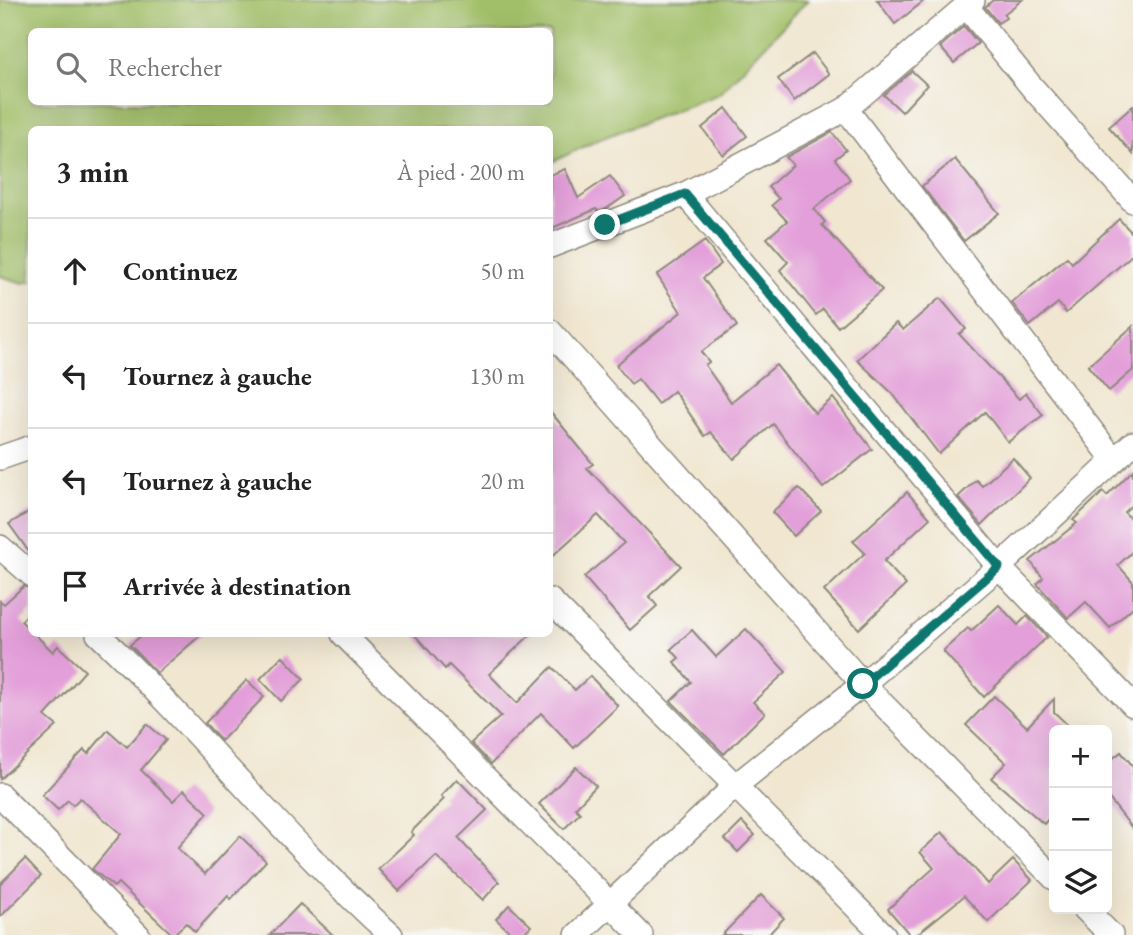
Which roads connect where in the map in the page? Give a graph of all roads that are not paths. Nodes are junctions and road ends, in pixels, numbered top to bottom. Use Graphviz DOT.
graph roads {
  1 [pos="969,3"];
  2 [pos="846,109"];
  3 [pos="685,194"];
  4 [pos="1133,201"];
  5 [pos="553,245"];
  6 [pos="553,334"];
  7 [pos="28,448"];
  8 [pos="1127,451"];
  9 [pos="0,458"];
  10 [pos="0,547"];
  11 [pos="999,567"];
  12 [pos="28,572"];
  13 [pos="553,603"];
  14 [pos="101,637"];
  15 [pos="346,637"];
  16 [pos="863,684"];
  17 [pos="1133,705"];
  18 [pos="735,786"];
  19 [pos="0,795"];
  20 [pos="1049,872"];
  21 [pos="611,903"];
  22 [pos="1090,914"];
  23 [pos="138,935"];
  24 [pos="391,935"];
  25 [pos="577,935"];
  26 [pos="641,935"];
  27 [pos="884,935"];
  28 [pos="1111,935"];
  1 -- 2 [label="street"];
  1 -- 4 [label="street"];
  2 -- 3 [label="street"];
  2 -- 8 [label="street"];
  3 -- 5 [label="street"];
  3 -- 11 [label="street"];
  6 -- 16 [label="street"];
  7 -- 9 [label="street"];
  8 -- 11 [label="street"];
  10 -- 12 [label="street"];
  11 -- 16 [label="street"];
  11 -- 17 [label="street"];
  13 -- 18 [label="street"];
  14 -- 24 [label="street"];
  15 -- 21 [label="street"];
  16 -- 18 [label="street"];
  16 -- 20 [label="street"];
  18 -- 21 [label="street"];
  18 -- 27 [label="street"];
  19 -- 23 [label="street"];
  21 -- 25 [label="street"];
  21 -- 26 [label="street"];
  22 -- 28 [label="street"];
}
